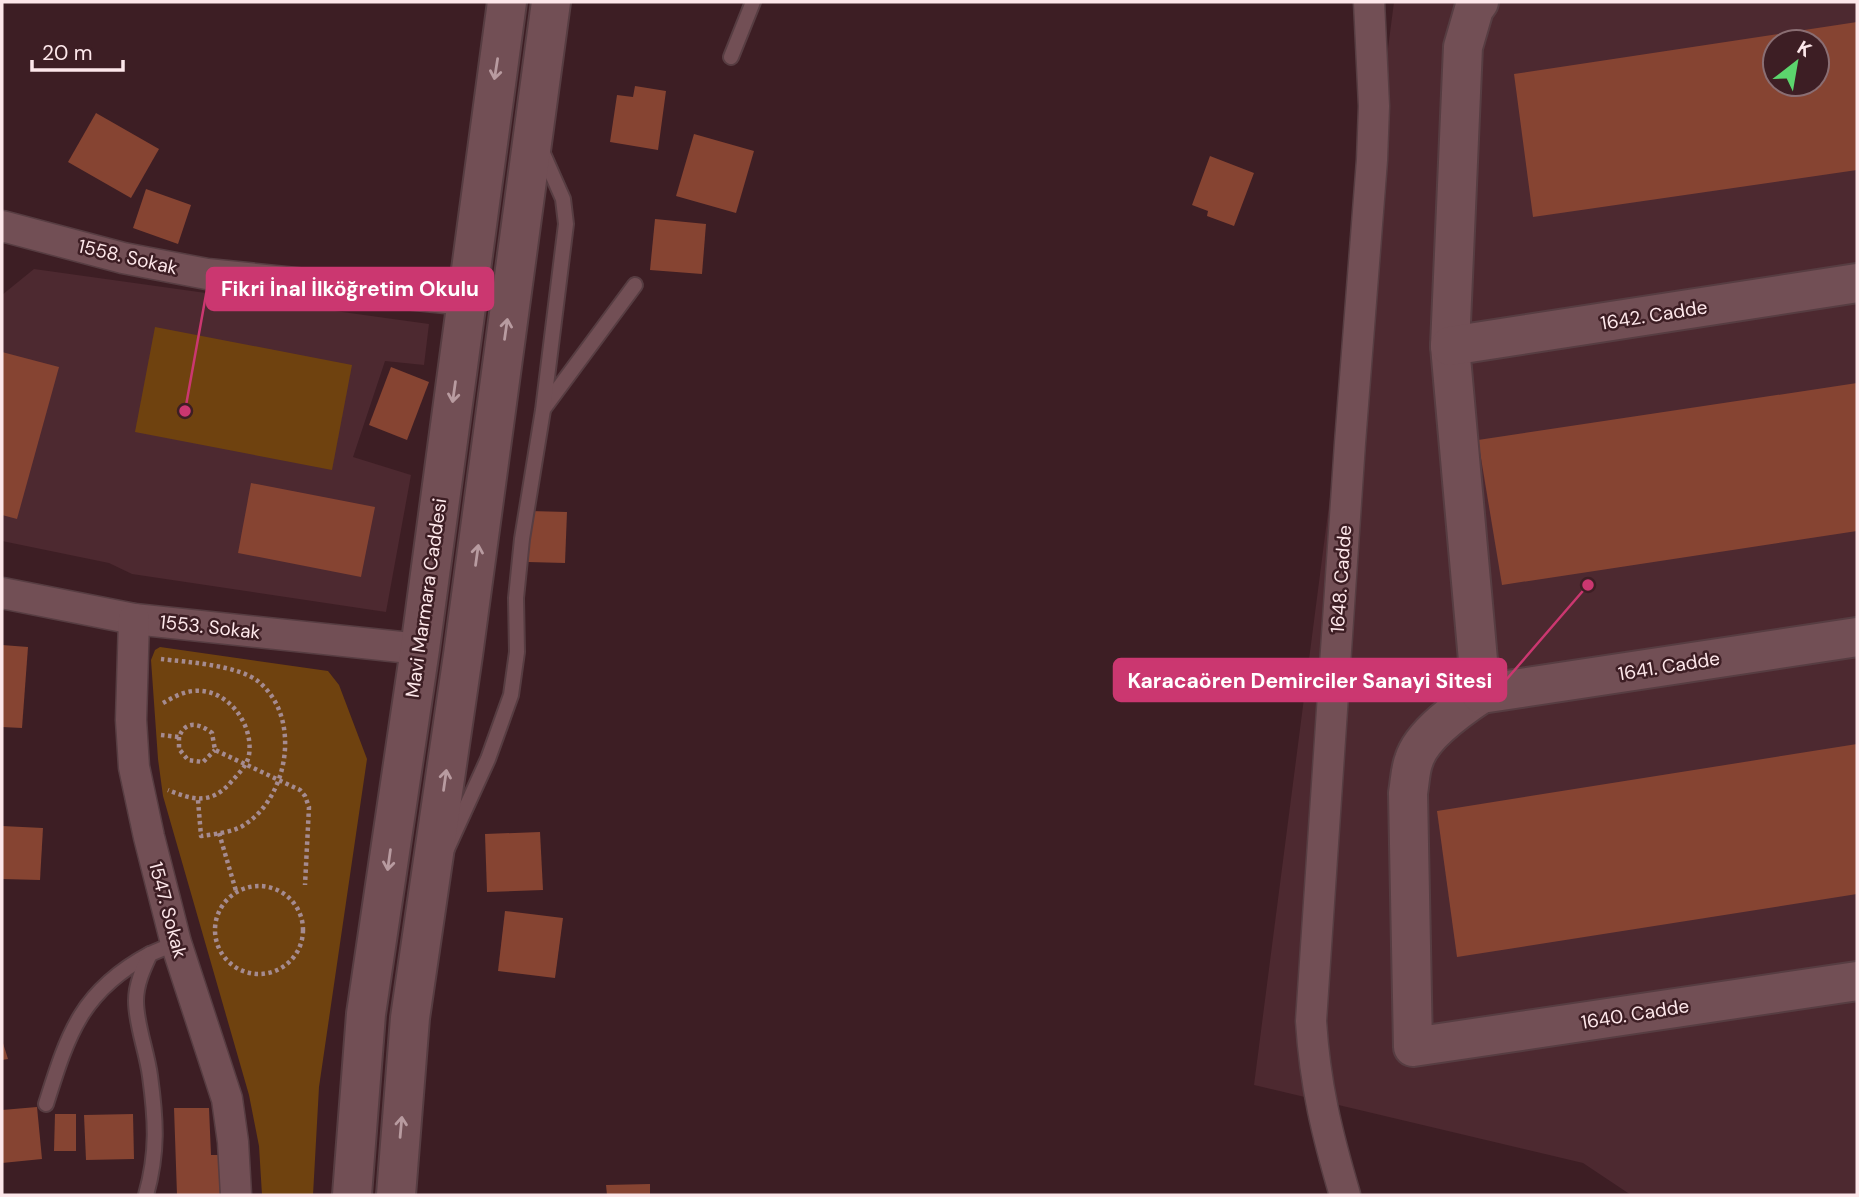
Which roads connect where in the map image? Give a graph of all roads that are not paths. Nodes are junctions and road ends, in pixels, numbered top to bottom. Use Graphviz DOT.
graph roads {
  1 [pos="507,2"];
  2 [pos="551,2"];
  3 [pos="753,2"];
  4 [pos="1369,2"];
  5 [pos="1479,2"];
  6 [pos="731,57"];
  7 [pos="532,132"];
  8 [pos="2,226"];
  9 [pos="1857,283"];
  10 [pos="635,285"];
  11 [pos="466,300"];
  12 [pos="1450,346"];
  13 [pos="543,410"];
  14 [pos="2,593"];
  15 [pos="134,619"];
  16 [pos="1857,638"];
  17 [pos="420,649"];
  18 [pos="1481,694"];
  19 [pos="430,881"];
  20 [pos="163,949"];
  21 [pos="1857,981"];
  22 [pos="46,1104"];
  23 [pos="146,1195"];
  24 [pos="236,1195"];
  25 [pos="352,1195"];
  26 [pos="396,1195"];
  27 [pos="1345,1195"];
  1 -- 11 [label="street, Mavi Marmara Caddesi, one-way"];
  2 -- 7 [label="street"];
  3 -- 6 [label="lane"];
  4 -- 27 [label="street, 1648. Cadde"];
  5 -- 12 [label="street"];
  7 -- 13 [label="lane"];
  19 -- 7 [label="street, one-way"];
  8 -- 11 [label="street, 1558. Sokak"];
  9 -- 12 [label="street, 1642. Cadde"];
  10 -- 13 [label="lane"];
  11 -- 17 [label="street, Mavi Marmara Caddesi, one-way"];
  12 -- 18 [label="street"];
  13 -- 19 [label="lane"];
  14 -- 15 [label="street, 1553. Sokak"];
  15 -- 17 [label="street, 1553. Sokak"];
  15 -- 20 [label="street, 1547. Sokak"];
  16 -- 18 [label="street, 1641. Cadde"];
  17 -- 25 [label="street, Mavi Marmara Caddesi, one-way"];
  18 -- 21 [label="street, 1640. Cadde"];
  26 -- 19 [label="street, one-way"];
  20 -- 22 [label="lane"];
  20 -- 23 [label="lane"];
  20 -- 24 [label="street, 1547. Sokak"];
}
